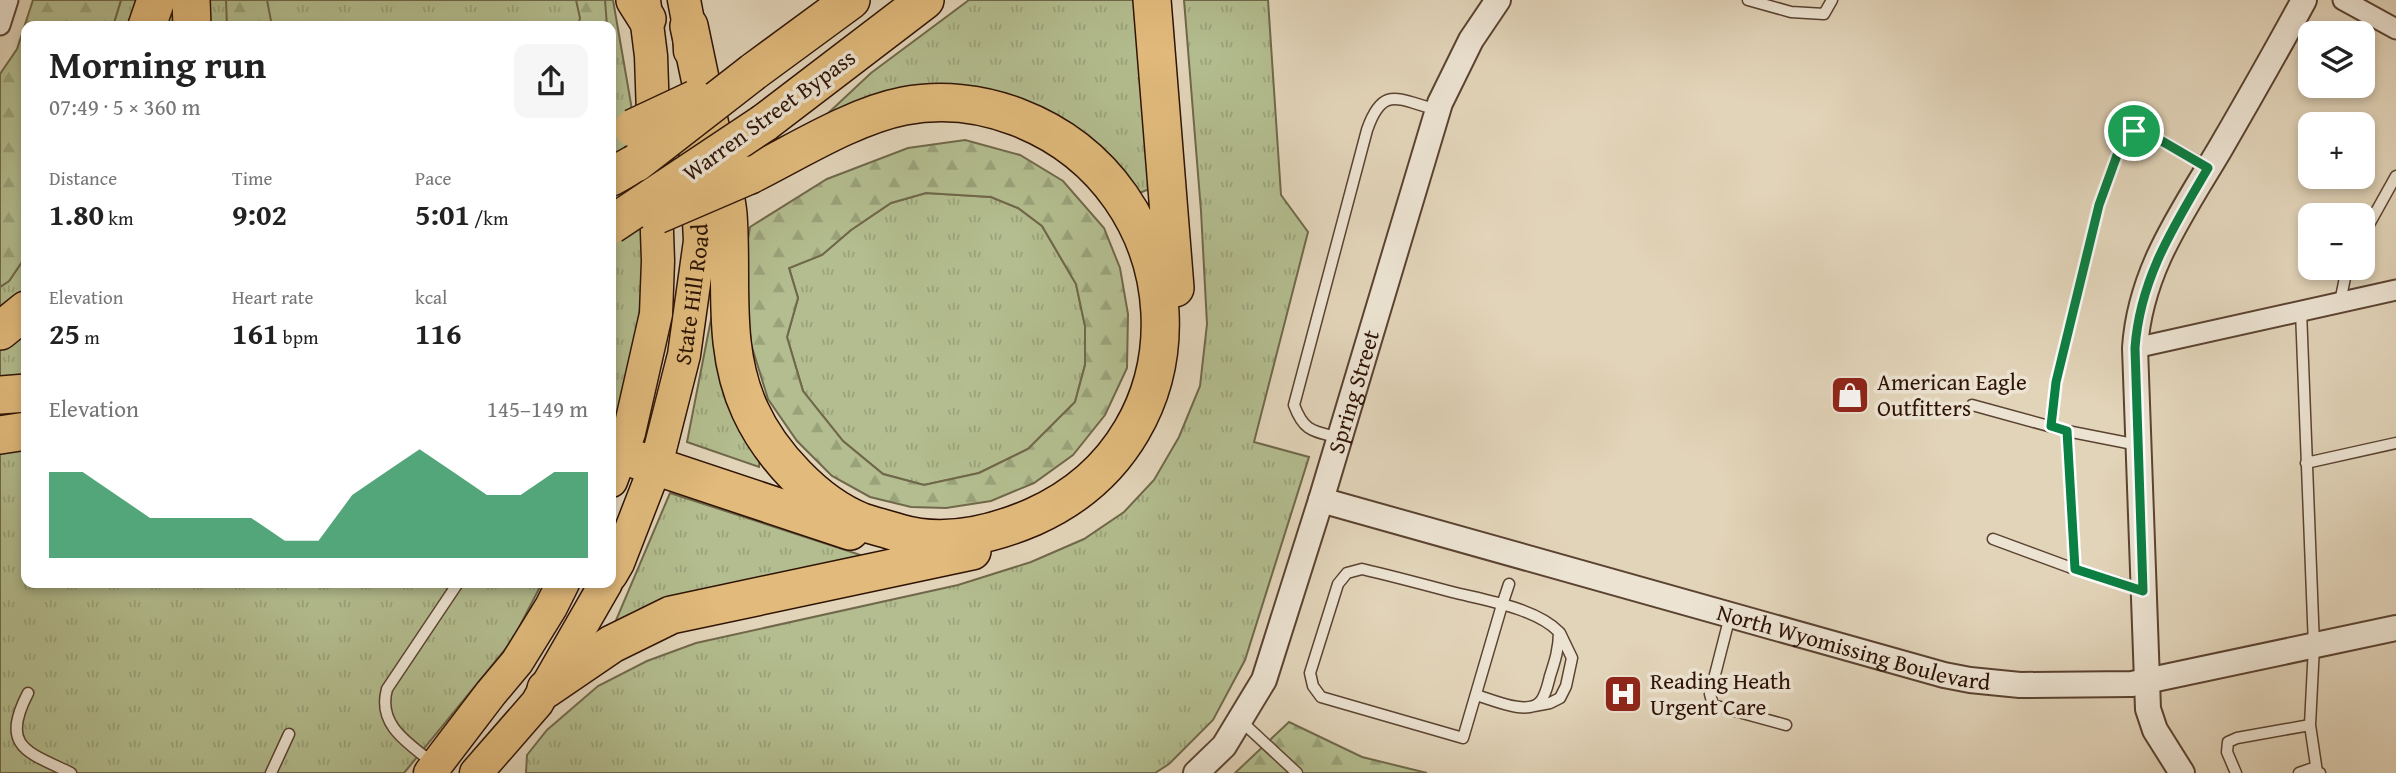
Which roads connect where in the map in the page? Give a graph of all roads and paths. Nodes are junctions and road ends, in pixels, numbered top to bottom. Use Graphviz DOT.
graph roads {
  1 [pos="8,0"];
  2 [pos="156,0"];
  3 [pos="191,0"];
  4 [pos="851,0"];
  5 [pos="925,0"];
  6 [pos="1152,0"];
  7 [pos="1498,0"];
  8 [pos="1748,0"];
  9 [pos="1832,0"];
  10 [pos="2304,0"];
  11 [pos="2343,0"];
  12 [pos="642,6"];
  13 [pos="687,13"];
  14 [pos="149,21"];
  15 [pos="192,21"];
  16 [pos="0,25"];
  17 [pos="2396,29"];
  18 [pos="1438,110"];
  19 [pos="623,151"];
  20 [pos="2208,168"];
  21 [pos="2396,176"];
  22 [pos="2375,214"];
  23 [pos="616,222"];
  24 [pos="616,233"];
  25 [pos="2345,280"];
  26 [pos="2396,290"];
  27 [pos="2340,302"];
  28 [pos="2301,311"];
  29 [pos="21,314"];
  30 [pos="0,331"];
  31 [pos="2135,348"];
  32 [pos="21,393"];
  33 [pos="0,395"];
  34 [pos="1972,405"];
  35 [pos="2051,426"];
  36 [pos="2067,431"];
  37 [pos="21,433"];
  38 [pos="0,435"];
  39 [pos="1340,438"];
  40 [pos="2396,443"];
  41 [pos="2138,445"];
  42 [pos="636,456"];
  43 [pos="2306,463"];
  44 [pos="1321,500"];
  45 [pos="837,508"];
  46 [pos="1993,539"];
  47 [pos="982,549"];
  48 [pos="616,566"];
  49 [pos="2075,569"];
  50 [pos="1509,583"];
  51 [pos="455,588"];
  52 [pos="560,588"];
  53 [pos="603,588"];
  54 [pos="2143,591"];
  55 [pos="1502,605"];
  56 [pos="1730,615"];
  57 [pos="2396,628"];
  58 [pos="1559,632"];
  59 [pos="2314,646"];
  60 [pos="2146,682"];
  61 [pos="546,689"];
  62 [pos="28,692"];
  63 [pos="1476,695"];
  64 [pos="1534,706"];
  65 [pos="1241,721"];
  66 [pos="1786,725"];
  67 [pos="2310,725"];
  68 [pos="289,734"];
  69 [pos="2318,770"];
  70 [pos="438,771"];
  71 [pos="71,773"];
  72 [pos="271,773"];
  73 [pos="476,773"];
  74 [pos="1196,773"];
  75 [pos="1297,773"];
  76 [pos="2182,773"];
  77 [pos="2236,773"];
  78 [pos="2299,773"];
  1 -- 16 [label="street"];
  2 -- 14 [label="highway"];
  3 -- 15 [label="highway"];
  4 -- 19 [label="highway, Warren Street Bypass, bridge"];
  5 -- 23 [label="highway, Warren Street Bypass, bridge"];
  6 -- 47 [label="highway"];
  7 -- 18 [label="street, Spring Street"];
  8 -- 9 [label="lane"];
  10 -- 20 [label="street"];
  11 -- 17 [label="street"];
  12 -- 42 [label="main road, State Hill Road"];
  13 -- 42 [label="main road, State Hill Road"];
  13 -- 45 [label="highway"];
  18 -- 39 [label="street, Spring Street"];
  18 -- 39 [label="lane"];
  20 -- 31 [label="street"];
  20 -- 35 [label="lane"];
  21 -- 22 [label="lane"];
  24 -- 45 [label="highway, bridge"];
  25 -- 27 [label="lane"];
  26 -- 27 [label="street"];
  27 -- 28 [label="street"];
  28 -- 31 [label="street"];
  28 -- 43 [label="lane"];
  29 -- 30 [label="highway"];
  31 -- 41 [label="street"];
  32 -- 33 [label="highway"];
  34 -- 35 [label="lane"];
  35 -- 36 [label="lane"];
  36 -- 41 [label="lane"];
  36 -- 49 [label="lane"];
  37 -- 38 [label="highway"];
  39 -- 44 [label="street, Spring Street"];
  40 -- 43 [label="lane"];
  41 -- 54 [label="street"];
  42 -- 45 [label="highway"];
  42 -- 47 [label="highway"];
  42 -- 48 [label="main road, State Hill Road"];
  43 -- 59 [label="lane"];
  44 -- 56 [label="street, North Wyomissing Boulevard"];
  44 -- 65 [label="street, Spring Street"];
  46 -- 49 [label="lane"];
  47 -- 61 [label="highway"];
  49 -- 54 [label="lane"];
  50 -- 55 [label="lane"];
  51 -- 70 [label="lane"];
  52 -- 70 [label="main road"];
  53 -- 61 [label="main road"];
  54 -- 60 [label="street"];
  55 -- 58 [label="lane"];
  55 -- 63 [label="lane"];
  55 -- 63 [label="lane"];
  56 -- 60 [label="street, North Wyomissing Boulevard"];
  56 -- 66 [label="lane"];
  57 -- 59 [label="street, North Wyomissing Boulevard"];
  58 -- 64 [label="lane"];
  58 -- 64 [label="lane"];
  59 -- 60 [label="street, North Wyomissing Boulevard"];
  59 -- 67 [label="lane"];
  60 -- 76 [label="street"];
  61 -- 73 [label="main road"];
  62 -- 71 [label="lane"];
  63 -- 64 [label="lane"];
  65 -- 74 [label="street, Spring Street"];
  65 -- 75 [label="lane"];
  67 -- 69 [label="lane"];
  67 -- 77 [label="lane"];
  68 -- 72 [label="lane"];
  69 -- 78 [label="lane"];
}
